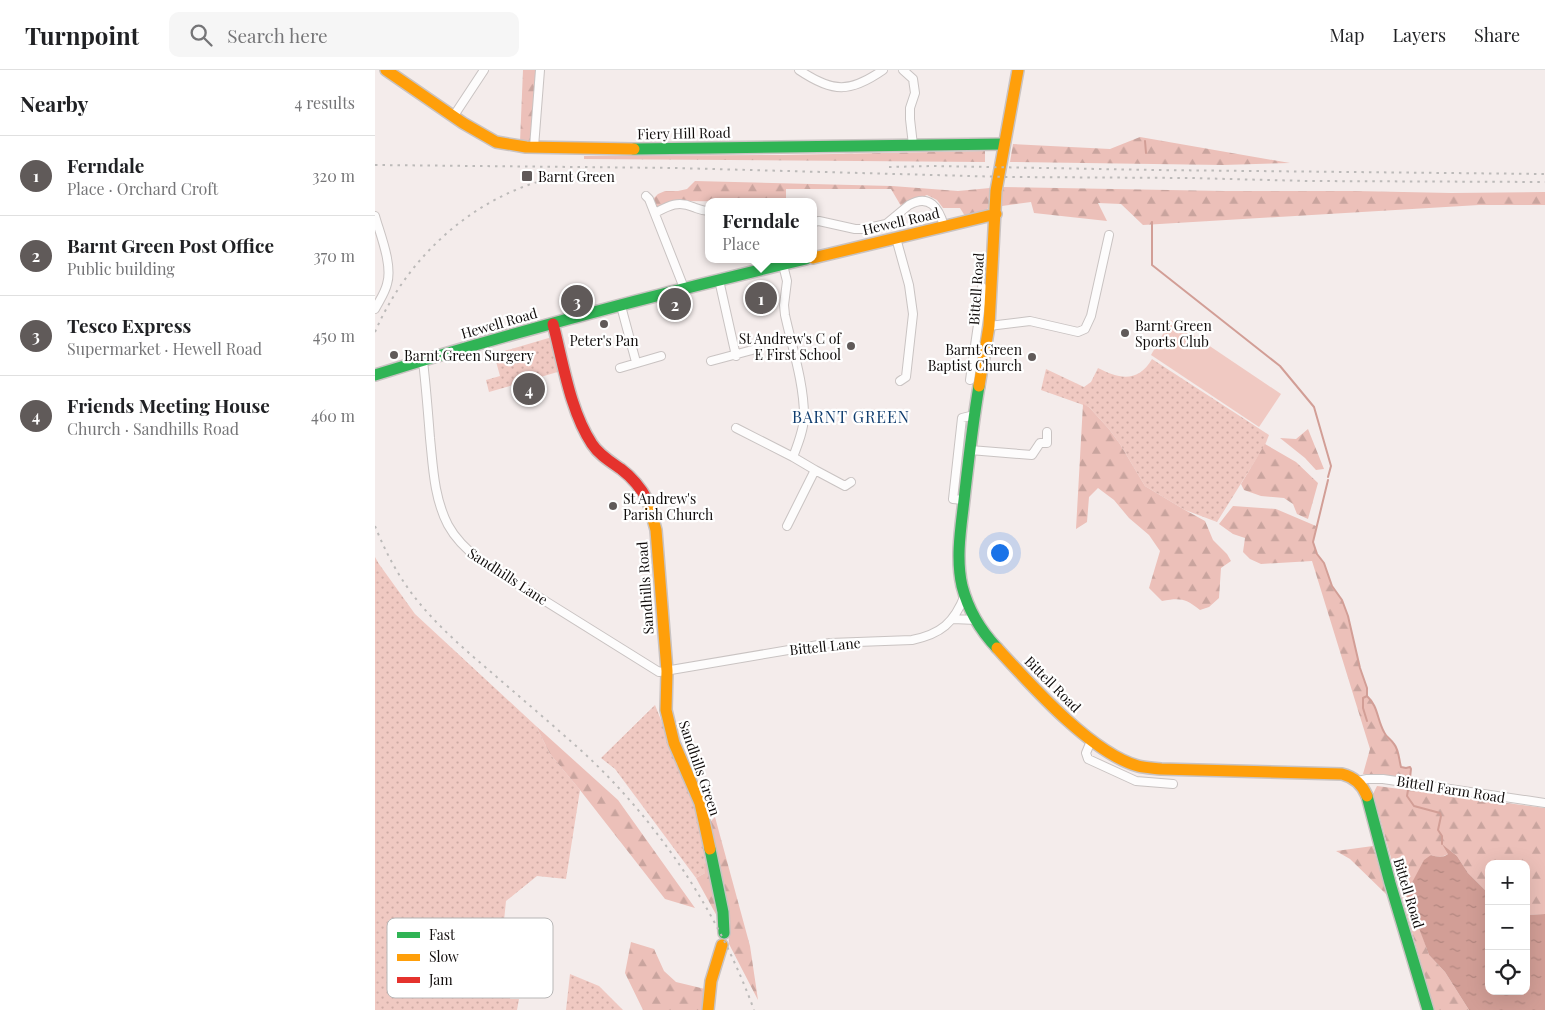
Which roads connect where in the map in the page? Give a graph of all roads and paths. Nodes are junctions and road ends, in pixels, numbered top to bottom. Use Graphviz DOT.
graph roads {
  1 [pos="386,70"];
  2 [pos="484,70"];
  3 [pos="540,70"];
  4 [pos="799,70"];
  5 [pos="883,70"];
  6 [pos="903,70"];
  7 [pos="1018,70"];
  8 [pos="453,117"];
  9 [pos="1004,144"];
  10 [pos="913,145"];
  11 [pos="534,147"];
  12 [pos="646,196"];
  13 [pos="705,212"];
  14 [pos="655,213"];
  15 [pos="996,214"];
  16 [pos="375,216"];
  17 [pos="817,222"];
  18 [pos="944,226"];
  19 [pos="1109,235"];
  20 [pos="896,238"];
  21 [pos="817,257"];
  22 [pos="791,263"];
  23 [pos="783,265"];
  24 [pos="719,280"];
  25 [pos="983,287"];
  26 [pos="684,288"];
  27 [pos="986,298"];
  28 [pos="621,306"];
  29 [pos="375,309"];
  30 [pos="553,324"];
  31 [pos="989,326"];
  32 [pos="756,349"];
  33 [pos="661,356"];
  34 [pos="736,356"];
  35 [pos="978,360"];
  36 [pos="423,361"];
  37 [pos="711,361"];
  38 [pos="636,362"];
  39 [pos="620,368"];
  40 [pos="375,375"];
  41 [pos="971,380"];
  42 [pos="900,382"];
  43 [pos="974,415"];
  44 [pos="737,428"];
  45 [pos="1047,432"];
  46 [pos="970,450"];
  47 [pos="793,457"];
  48 [pos="815,470"];
  49 [pos="851,482"];
  50 [pos="963,500"];
  51 [pos="787,526"];
  52 [pos="965,595"];
  53 [pos="953,619"];
  54 [pos="976,620"];
  55 [pos="667,671"];
  56 [pos="1091,741"];
  57 [pos="1358,781"];
  58 [pos="1173,784"];
  59 [pos="1545,803"];
  60 [pos="709,1010"];
  61 [pos="1428,1010"];
  1 -- 8 [label="street, Fiery Hill Road"];
  2 -- 8 [label="street"];
  3 -- 11 [label="street"];
  4 -- 5 [label="street"];
  6 -- 10 [label="street"];
  7 -- 9 [label="street, Bittell Road"];
  8 -- 11 [label="street, Fiery Hill Road"];
  9 -- 10 [label="street, Fiery Hill Road"];
  9 -- 15 [label="street, Bittell Road"];
  10 -- 11 [label="street, Fiery Hill Road"];
  12 -- 14 [label="street"];
  13 -- 14 [label="street"];
  14 -- 26 [label="street"];
  15 -- 18 [label="street, Hewell Road"];
  15 -- 27 [label="street, Bittell Road"];
  16 -- 29 [label="street"];
  17 -- 18 [label="street"];
  18 -- 20 [label="street, Hewell Road"];
  19 -- 31 [label="street"];
  20 -- 21 [label="street, Hewell Road"];
  20 -- 42 [label="street"];
  22 -- 23 [label="street, Hewell Road"];
  23 -- 24 [label="street, Hewell Road"];
  23 -- 47 [label="street"];
  24 -- 26 [label="street, Hewell Road"];
  24 -- 34 [label="street"];
  25 -- 27 [label="street"];
  26 -- 28 [label="street, Hewell Road"];
  27 -- 31 [label="street, Bittell Road"];
  27 -- 35 [label="street"];
  28 -- 30 [label="street, Hewell Road"];
  28 -- 38 [label="street"];
  30 -- 36 [label="street, Hewell Road"];
  30 -- 55 [label="street, Sandhills Road"];
  31 -- 35 [label="street, Bittell Road"];
  32 -- 34 [label="street"];
  33 -- 38 [label="street"];
  34 -- 37 [label="street"];
  35 -- 41 [label="street"];
  35 -- 43 [label="street, Bittell Road"];
  36 -- 40 [label="street, Hewell Road"];
  36 -- 55 [label="street, Sandhills Lane"];
  38 -- 39 [label="street"];
  43 -- 46 [label="street, Bittell Road"];
  43 -- 50 [label="street"];
  44 -- 47 [label="street"];
  45 -- 46 [label="street"];
  46 -- 50 [label="street, Bittell Road"];
  47 -- 48 [label="street"];
  48 -- 49 [label="street"];
  48 -- 51 [label="street"];
  50 -- 52 [label="street, Bittell Road"];
  52 -- 53 [label="street, Bittell Lane"];
  52 -- 54 [label="street, Bittell Road"];
  53 -- 54 [label="street"];
  53 -- 55 [label="street, Bittell Lane"];
  54 -- 56 [label="street, Bittell Road"];
  55 -- 60 [label="street, Sandhills Green"];
  56 -- 57 [label="street, Bittell Road"];
  56 -- 58 [label="street"];
  57 -- 59 [label="street, Bittell Farm Road"];
  57 -- 61 [label="street, Bittell Road"];
}
